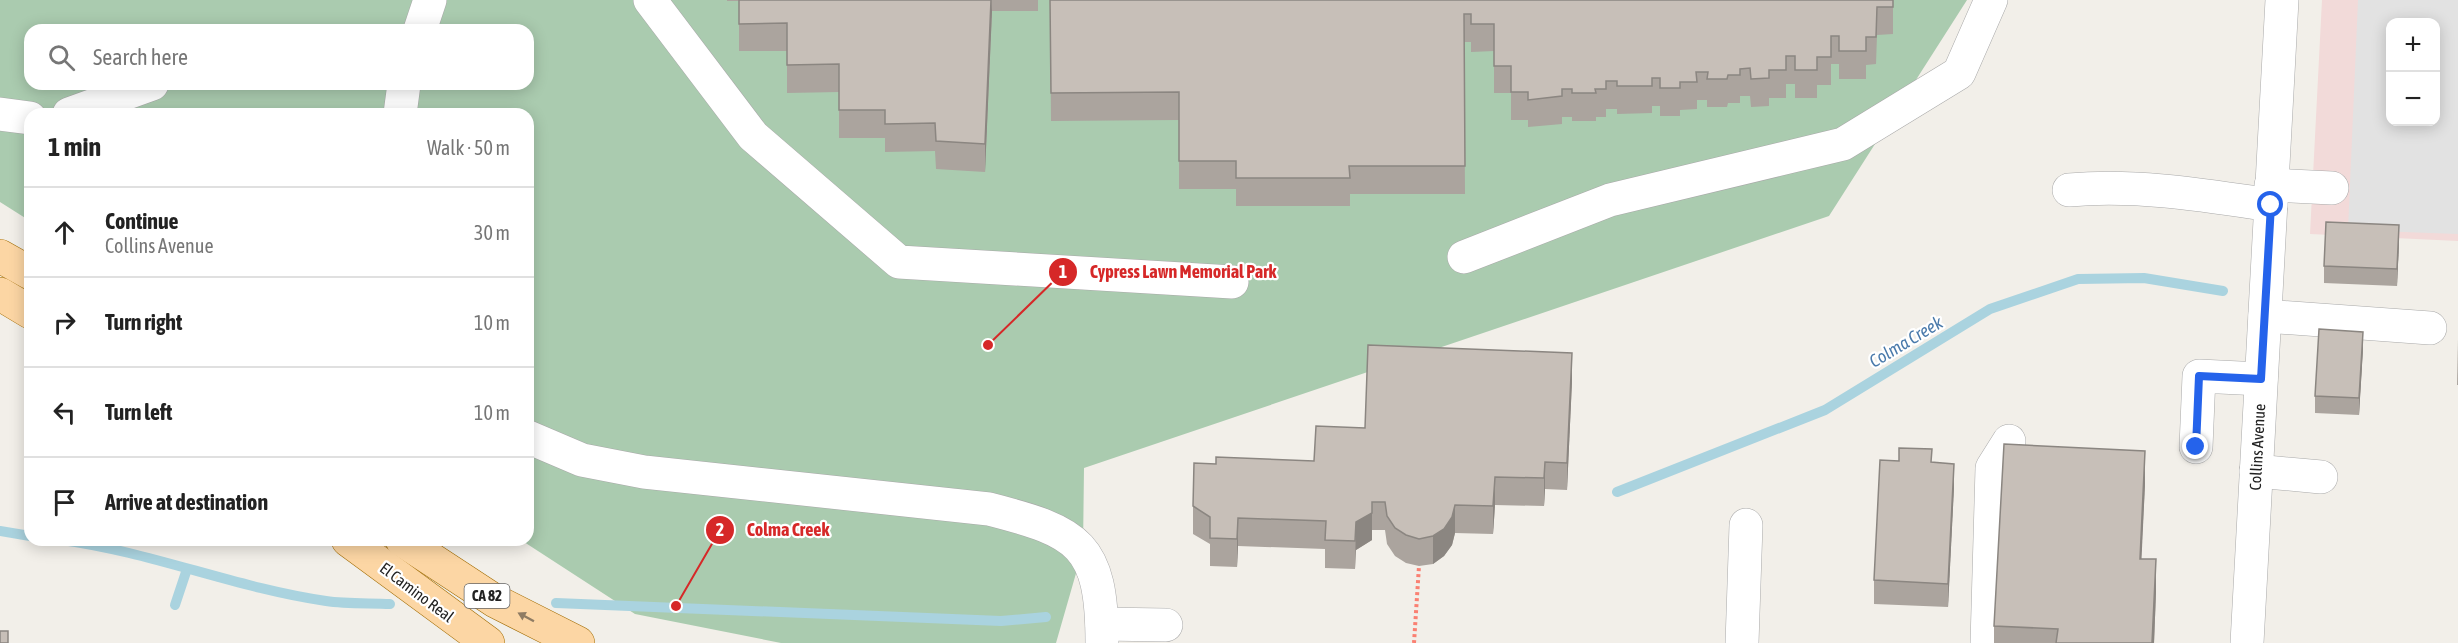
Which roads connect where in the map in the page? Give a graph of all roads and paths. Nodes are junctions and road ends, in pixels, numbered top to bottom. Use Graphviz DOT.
graph roads {
  1 [pos="430,0"];
  2 [pos="650,0"];
  3 [pos="1990,0"];
  4 [pos="2282,0"];
  5 [pos="422,24"];
  6 [pos="135,90"];
  7 [pos="403,90"];
  8 [pos="86,108"];
  9 [pos="401,108"];
  10 [pos="0,114"];
  11 [pos="24,117"];
  12 [pos="2332,188"];
  13 [pos="2069,190"];
  14 [pos="2271,195"];
  15 [pos="0,256"];
  16 [pos="1464,257"];
  17 [pos="24,270"];
  18 [pos="1232,282"];
  19 [pos="0,294"];
  20 [pos="24,308"];
  21 [pos="2265,316"];
  22 [pos="2430,328"];
  23 [pos="2261,379"];
  24 [pos="534,440"];
  25 [pos="2009,441"];
  26 [pos="2196,447"];
  27 [pos="2256,471"];
  28 [pos="2321,477"];
  29 [pos="1746,525"];
  30 [pos="356,546"];
  31 [pos="411,546"];
  32 [pos="1419,566"];
  33 [pos="1166,625"];
  34 [pos="2238,626"];
  35 [pos="1102,633"];
  36 [pos="482,640"];
  37 [pos="578,643"];
  38 [pos="1414,643"];
  39 [pos="1742,643"];
  40 [pos="1986,643"];
  1 -- 5 [label="street"];
  2 -- 18 [label="street"];
  3 -- 16 [label="street"];
  4 -- 14 [label="street, Collins Avenue"];
  6 -- 8 [label="street"];
  7 -- 9 [label="street"];
  10 -- 11 [label="street"];
  12 -- 14 [label="street"];
  13 -- 14 [label="street"];
  14 -- 21 [label="street, Collins Avenue"];
  15 -- 17 [label="main road"];
  19 -- 20 [label="main road"];
  21 -- 22 [label="street"];
  21 -- 23 [label="street, Collins Avenue"];
  23 -- 26 [label="street"];
  23 -- 27 [label="street, Collins Avenue"];
  24 -- 35 [label="street"];
  25 -- 40 [label="street"];
  27 -- 28 [label="street"];
  27 -- 34 [label="street, Collins Avenue"];
  29 -- 39 [label="street"];
  30 -- 36 [label="main road, El Camino Real / CA 82"];
  37 -- 31 [label="main road, El Camino Real / CA 82, one-way"];
  32 -- 38 [label="path"];
  33 -- 35 [label="street"];
}
